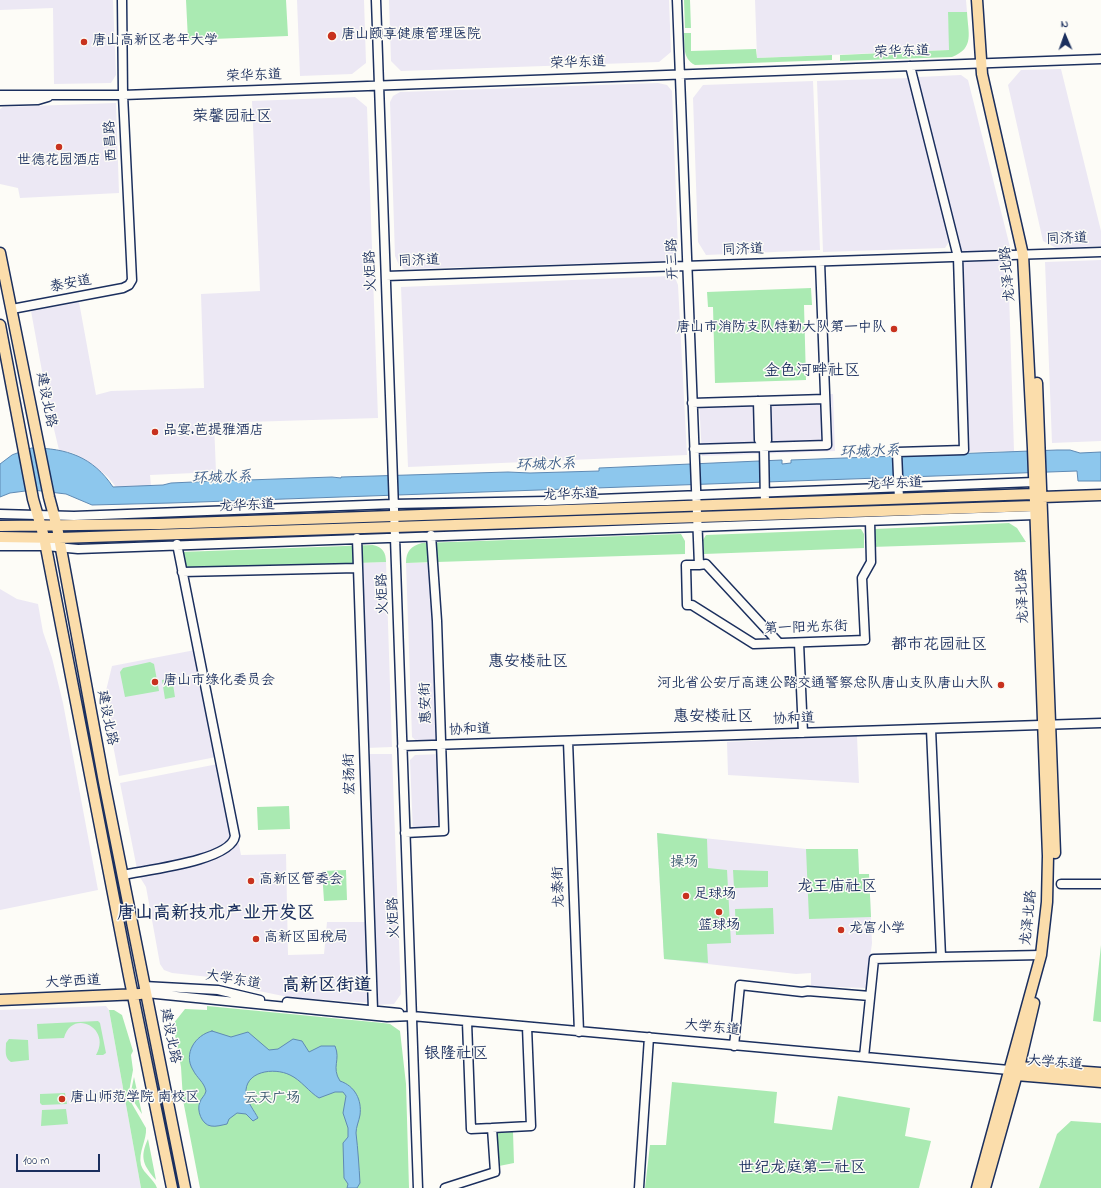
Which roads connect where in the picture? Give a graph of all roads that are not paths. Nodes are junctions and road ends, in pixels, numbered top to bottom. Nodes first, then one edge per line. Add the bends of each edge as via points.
1 (122, 0) edge
2 (376, 0) edge
3 (677, 0) edge
4 (977, 0) edge
5 (984, 0) edge
6 (1101, 59) edge
7 (983, 63) junction
8 (910, 66) junction
9 (680, 74) junction
10 (379, 85) junction
11 (56, 94) junction
12 (0, 95) edge
13 (123, 95) junction
14 (0, 101) edge
15 (1101, 252) edge
16 (0, 254) edge
17 (1027, 255) junction
18 (958, 257) junction
19 (820, 262) junction
20 (687, 266) junction
21 (386, 276) junction
22 (132, 280) joint
23 (12, 309) junction
24 (0, 325) edge
25 (825, 399) junction
26 (762, 401) junction
27 (692, 403) junction
28 (694, 449) junction
29 (764, 450) junction
30 (1036, 477) junction
31 (898, 484) junction
32 (765, 488) junction
33 (695, 490) junction
34 (1101, 495) edge
35 (899, 499) junction
36 (393, 500) junction
37 (1101, 502) edge
38 (765, 503) junction
39 (1038, 503) junction
40 (696, 506) junction
41 (0, 514) edge
42 (38, 515) junction
43 (54, 515) junction
44 (394, 516) junction
45 (697, 521) junction
46 (870, 521) junction
47 (41, 525) junction
48 (0, 526) edge
49 (57, 526) junction
50 (394, 532) junction
51 (431, 536) junction
52 (0, 537) edge
53 (357, 538) junction
54 (45, 542) junction
55 (60, 542) junction
56 (177, 544) junction
57 (0, 546) edge
58 (699, 565) junction
59 (357, 568) junction
60 (182, 572) junction
61 (779, 643) junction
62 (799, 643) junction
63 (1101, 723) edge
64 (1047, 725) junction
65 (931, 729) junction
66 (803, 733) junction
67 (568, 740) junction
68 (441, 745) junction
69 (402, 746) junction
70 (405, 833) junction
71 (123, 875) junction
72 (1061, 884) dead end
73 (1101, 884) edge
74 (1043, 956) junction
75 (941, 957) junction
76 (133, 990) junction
77 (145, 990) junction
78 (0, 993) edge
79 (870, 996) junction
80 (0, 1000) edge
81 (373, 1010) junction
82 (412, 1016) junction
83 (467, 1022) junction
84 (527, 1027) junction
85 (579, 1032) junction
86 (649, 1037) junction
87 (734, 1046) junction
88 (864, 1057) junction
89 (1015, 1070) junction
90 (1101, 1073) edge
91 (1101, 1082) edge
92 (492, 1128) junction
93 (172, 1188) edge
94 (186, 1188) edge
95 (418, 1188) edge
96 (445, 1188) edge
97 (639, 1188) edge
98 (977, 1188) edge
99 (985, 1188) edge

1 - 13 street, 西昌路
2 - 10 street, 火炬路
3 - 9 street, 开三路
4 - 7 main road, 龙泽北路
5 - 7 main road, 龙泽北路
6 - 7 street, 荣华东道
7 - 8 street, 荣华东道
7 - 17 main road, 龙泽北路
8 - 9 street, 荣华东道
8 - 18 street
9 - 10 street, 荣华东道
9 - 20 street, 开三路
10 - 13 street, 荣华东道
10 - 21 street, 火炬路
11 - 12 street, 荣华东道
11 - 13 street, 荣华东道
11 - 14 street, 荣华东道 via 38,100
13 - 22 street, 西昌路
15 - 17 street, 同济道
16 - 23 main road, 建设北路
17 - 18 street, 同济道
17 - 30 main road, 龙泽北路
18 - 19 street, 同济道
18 - 31 street via 964,450 897,452
19 - 20 street, 同济道
19 - 25 street
20 - 21 street, 同济道
20 - 27 street, 开三路
21 - 36 street, 火炬路
22 - 23 street, 泰安道 via 123,288
23 - 43 main road, 建设北路 via 48,497
24 - 42 main road, 建设北路
25 - 26 street
25 - 29 street via 827,445
26 - 27 street
26 - 29 street via 767,440
27 - 28 street, 开三路
28 - 29 street
28 - 33 street, 开三路
29 - 32 street
30 - 31 street
30 - 39 main road, 龙泽北路
31 - 32 street
31 - 35 street
32 - 33 street
32 - 38 street
33 - 36 street via 562,500
33 - 40 street, 开三路
34 - 39 main road, 龙华东道
35 - 38 main road, 龙华东道
35 - 39 main road, 龙华东道
36 - 43 street
36 - 44 street, 火炬路
37 - 39 main road, 龙华东道
38 - 40 main road, 龙华东道
39 - 45 main road, 龙华东道
39 - 46 street
39 - 64 main road, 龙泽北路
40 - 44 main road, 龙华东道
40 - 45 street, 开三路
41 - 42 street
42 - 43 street
42 - 47 main road, 建设北路
43 - 49 main road, 建设北路
44 - 49 main road, 龙华东道
44 - 50 street, 火炬路
45 - 46 street
45 - 50 main road, 龙华东道
45 - 51 street
45 - 58 street, 开三路
46 - 62 street, 第一阳光东街 via 871,562 862,578 865,640
47 - 48 main road, 龙华东道
47 - 49 main road, 龙华东道
47 - 54 main road, 建设北路
49 - 55 main road, 建设北路
50 - 51 street
50 - 53 street
50 - 55 main road, 龙华东道
50 - 69 street, 火炬路
51 - 68 street, 惠安街 via 432,565 435,568
52 - 54 main road, 龙华东道
53 - 56 street
53 - 59 street, 宏扬街
54 - 55 main road, 龙华东道
54 - 57 street
54 - 76 main road, 建设北路
55 - 56 street via 78,549
55 - 71 main road, 建设北路
56 - 60 street
58 - 61 street via 706,564
58 - 61 street, 第一阳光东街 via 686,565 687,605 692,605 754,644
59 - 60 street
59 - 81 street, 宏扬街
60 - 71 street via 235,836 234,842 211,856
61 - 62 street, 第一阳光东街
62 - 66 street
63 - 64 street, 协和道
64 - 65 street, 协和道
64 - 74 main road, 龙泽北路 via 1055,858 1050,925
65 - 66 street, 协和道
65 - 75 street
66 - 67 street, 协和道
67 - 68 street, 协和道
67 - 85 street, 龙泰街
68 - 69 street, 协和道
68 - 70 street, 惠安街 via 444,831
69 - 70 street, 火炬路
70 - 82 street, 火炬路
71 - 77 main road, 建设北路
72 - 73 street
74 - 75 street
74 - 89 main road, 龙泽北路
75 - 79 street via 874,959
76 - 77 main road, 大学西道
76 - 78 main road, 大学西道
76 - 80 main road, 大学西道
76 - 93 main road, 建设北路
77 - 81 street, 大学东道 via 218,990 255,1000
77 - 82 street, 大学东道 via 387,1017
77 - 94 main road, 建设北路
79 - 87 street via 740,985
79 - 88 street
81 - 82 street, 大学东道
82 - 83 street, 大学东道
82 - 95 street, 火炬路
83 - 84 street, 大学东道
83 - 92 street via 471,1129
84 - 85 street, 大学东道
84 - 92 street via 531,1126
85 - 86 street, 大学东道
86 - 87 street, 大学东道
86 - 97 street
87 - 88 street, 大学东道
88 - 89 street, 大学东道
89 - 90 main road, 大学东道
89 - 91 main road, 大学东道
89 - 98 main road, 龙泽北路
89 - 99 main road, 龙泽北路
92 - 96 street via 495,1172

